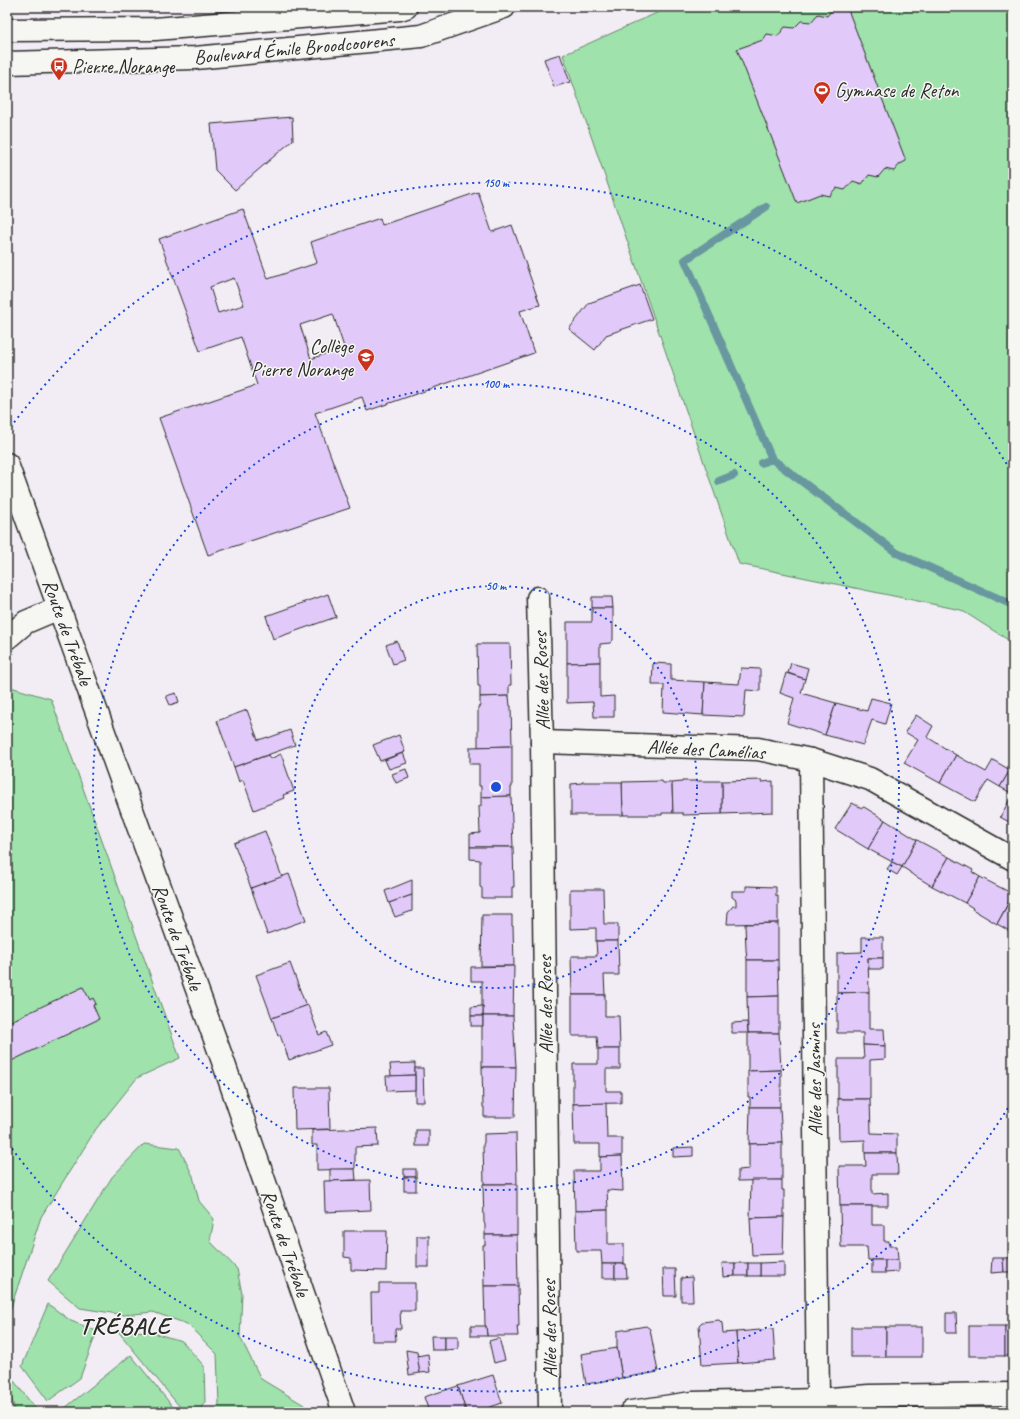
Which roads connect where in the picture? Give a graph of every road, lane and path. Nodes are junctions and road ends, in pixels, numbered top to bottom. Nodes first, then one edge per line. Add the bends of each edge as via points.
1 (406, 7) edge
2 (504, 7) edge
3 (7, 30) edge
4 (7, 63) edge
5 (7, 464) edge
6 (538, 598) dead end
7 (59, 608) junction
8 (7, 638) edge
9 (542, 742) junction
10 (811, 760) junction
11 (1013, 859) edge
12 (1013, 1394) edge
13 (818, 1400) junction
14 (344, 1412) edge
15 (550, 1412) edge
16 (631, 1412) edge

1 - 3 street, Boulevard Émile Broodcoorens via 155,29
2 - 4 street, Boulevard Émile Broodcoorens via 421,36 195,58
5 - 7 street, Route de Trébale
6 - 9 street, Allée des Roses
7 - 8 street via 26,622
7 - 14 street, Route de Trébale via 224,1064
9 - 10 street, Allée des Camélias via 758,748
9 - 15 street, Allée des Roses
10 - 11 street, Allée des Camélias via 870,779
10 - 13 street, Allée des Jasmins
12 - 13 street via 870,1396
13 - 16 street via 692,1403

